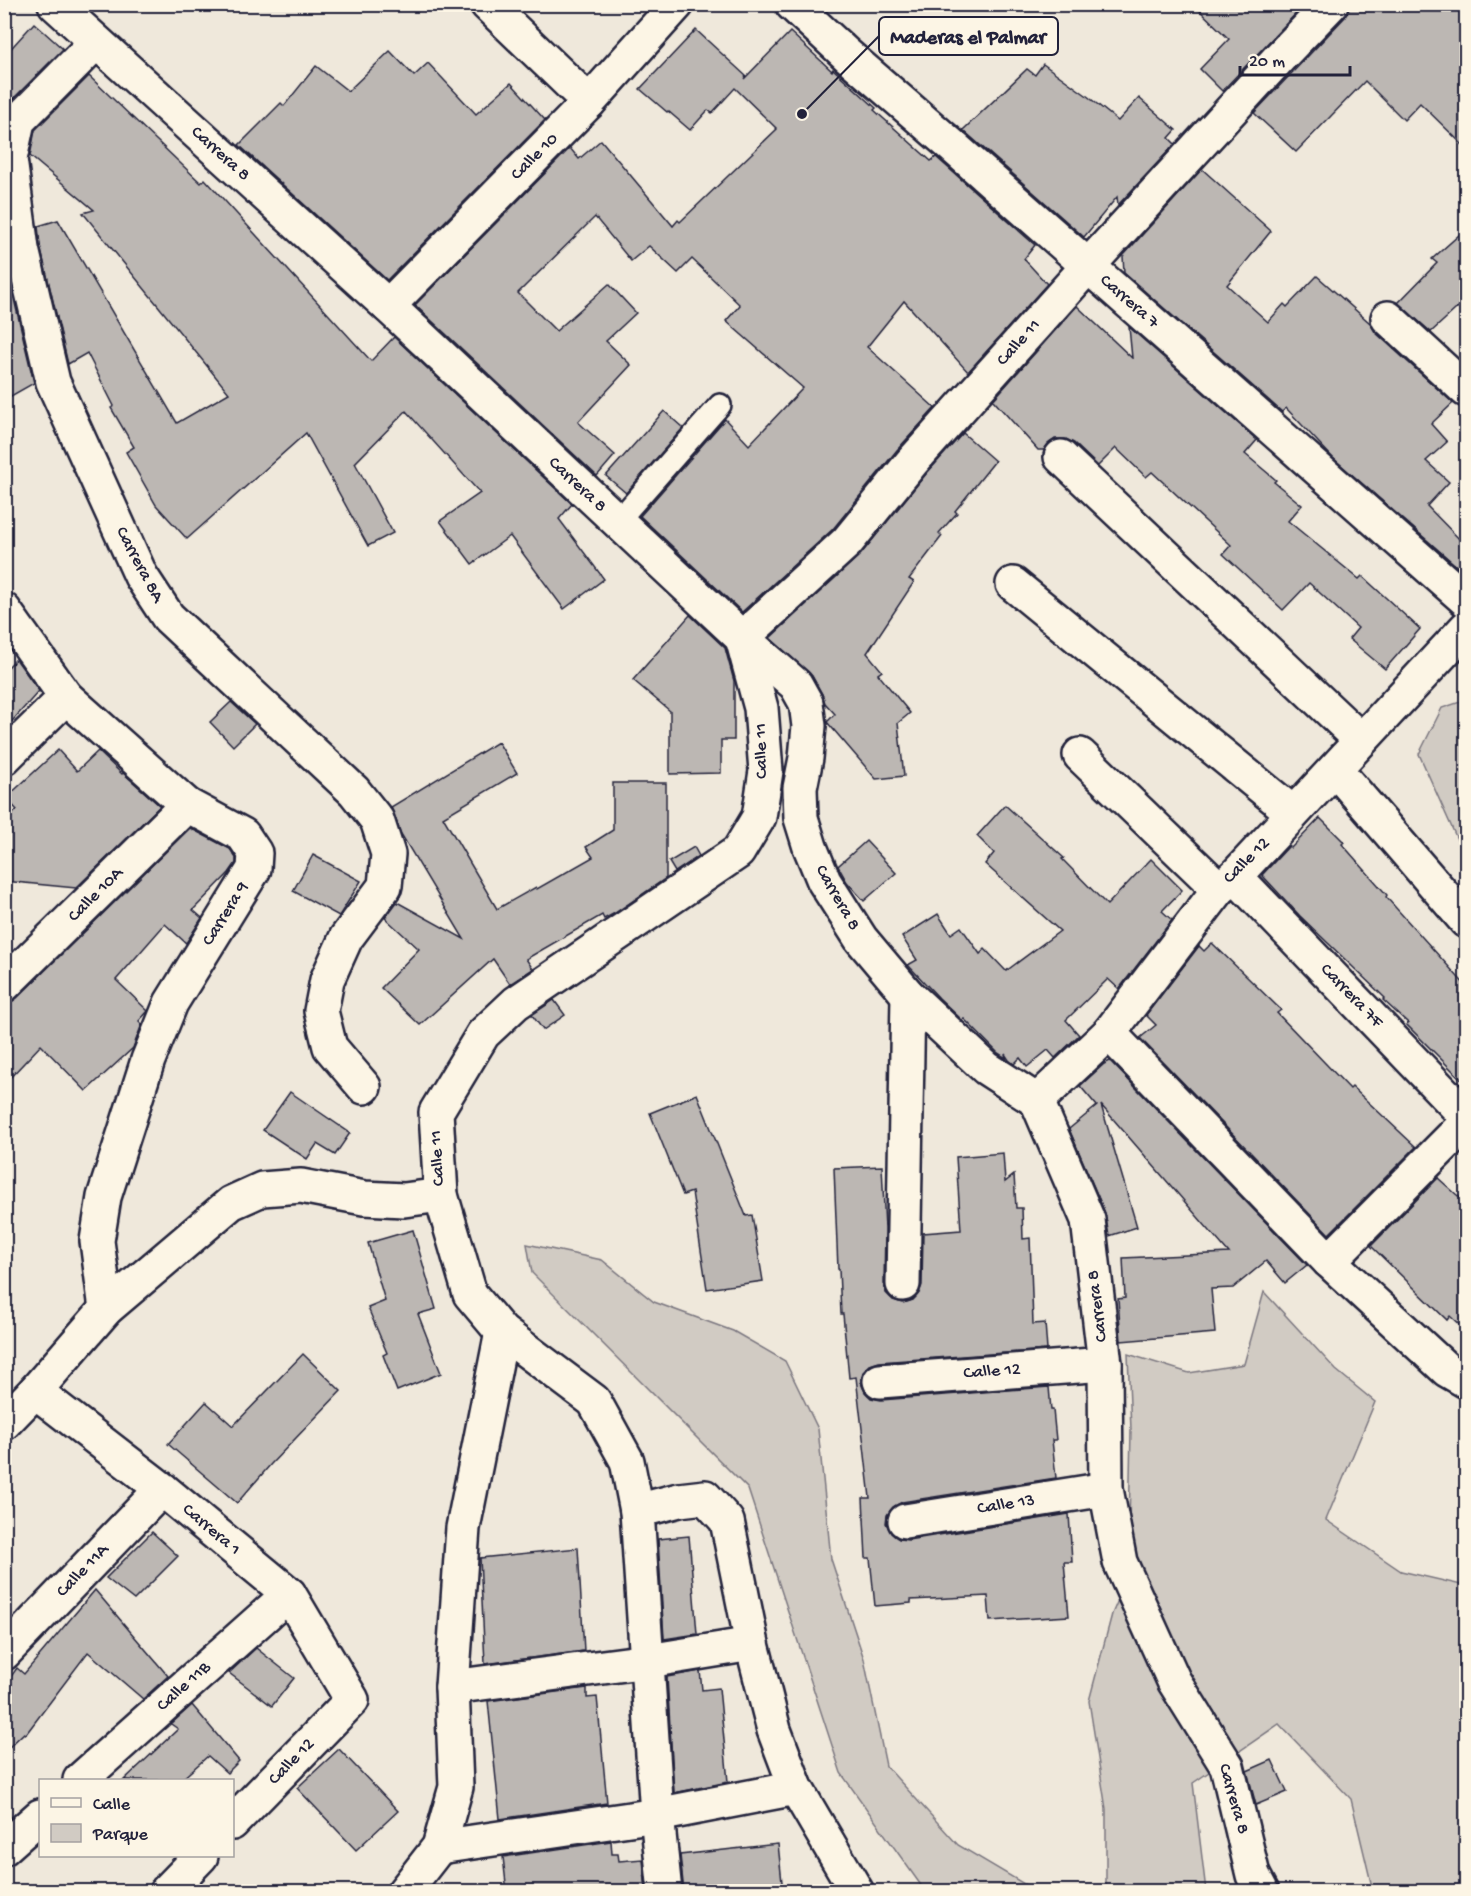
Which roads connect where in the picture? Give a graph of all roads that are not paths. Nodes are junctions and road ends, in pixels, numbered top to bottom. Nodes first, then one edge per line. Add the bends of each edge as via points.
1 (55, 4) edge
2 (487, 4) edge
3 (677, 4) edge
4 (792, 4) edge
5 (1331, 4) edge
6 (96, 42) junction
7 (589, 102) junction
8 (1088, 266) junction
9 (388, 306) junction
10 (1388, 318) dead end
11 (1467, 390) edge
12 (720, 405) dead end
13 (1061, 457) dead end
14 (617, 522) junction
15 (1013, 584) dead end
16 (1467, 600) edge
17 (4, 610) edge
18 (1467, 628) edge
19 (741, 638) junction
20 (66, 697) junction
21 (1361, 740) junction
22 (1080, 755) dead end
23 (4, 759) edge
24 (1335, 769) junction
25 (187, 805) junction
26 (1293, 813) junction
27 (1227, 882) junction
28 (1467, 921) edge
29 (4, 985) edge
30 (908, 995) junction
31 (1109, 1033) junction
32 (364, 1087) dead end
33 (1037, 1101) junction
34 (1467, 1116) edge
35 (1467, 1123) edge
36 (441, 1195) junction
37 (1329, 1261) junction
38 (903, 1284) dead end
39 (106, 1309) junction
40 (502, 1332) junction
41 (1105, 1364) junction
42 (880, 1381) dead end
43 (1467, 1381) edge
44 (35, 1391) junction
45 (4, 1423) edge
46 (162, 1489) junction
47 (1106, 1489) junction
48 (637, 1510) junction
49 (905, 1521) dead end
50 (289, 1594) junction
51 (752, 1644) junction
52 (4, 1653) edge
53 (648, 1661) junction
54 (452, 1687) junction
55 (352, 1700) joint
56 (81, 1779) edge
57 (796, 1788) junction
58 (657, 1815) junction
59 (39, 1817) edge
60 (234, 1821) edge
61 (439, 1847) junction
62 (4, 1848) edge
63 (200, 1857) edge
64 (166, 1892) edge
65 (404, 1892) edge
66 (665, 1892) edge
67 (857, 1892) edge
68 (1262, 1892) edge

1 - 6 street, Carrera 8
2 - 7 street
3 - 7 street, Calle 10
4 - 8 street, Carrera 7
5 - 8 street, Calle 11
6 - 9 street, Carrera 8
6 - 32 street, Carrera 8A via 18,122 10,159 22,249 53,382 141,576 168,617 354,791 377,820 388,854 385,886 346,938 327,980 321,1011 330,1047
7 - 9 street, Calle 10
8 - 16 street, Carrera 7
8 - 19 street, Calle 11 via 912,462 847,542
9 - 14 street, Carrera 8
10 - 11 street
12 - 14 lane
13 - 21 street
14 - 19 street, Carrera 8
15 - 26 street
17 - 20 street, Carrera 9
18 - 21 street, Calle 12
19 - 30 street, Carrera 8 via 796,684 806,703 809,726 800,788 801,818 810,847 824,881 861,939
19 - 36 street, Calle 11 via 761,708 766,771 759,817 738,852 516,1003 483,1034 436,1112
20 - 23 street
20 - 25 street, Carrera 9
21 - 24 street, Calle 12
22 - 27 street, Carrera 7F
24 - 26 street, Calle 12
24 - 28 street
25 - 29 street, Calle 10A
25 - 39 street, Carrera 9 via 243,835 255,853 254,869 171,1003 148,1060 104,1197 97,1241
26 - 27 street, Calle 12
27 - 31 street, Calle 12
27 - 34 street, Carrera 7F
30 - 33 street, Carrera 8 via 986,1068
30 - 38 street
31 - 33 street, Calle 12
31 - 37 street
33 - 41 street, Carrera 8 via 1088,1220
35 - 37 street
36 - 39 street, Calle 11 via 404,1200 364,1198 301,1186 262,1189 231,1203
36 - 40 street via 470,1294
37 - 43 street via 1447,1370
39 - 44 street, Calle 11
40 - 48 street via 594,1401 627,1461
40 - 54 street via 463,1528
41 - 42 street, Calle 12
41 - 47 street, Carrera 8
44 - 45 street, Calle 11
44 - 46 street, Carrera 1
46 - 50 street, Carrera 1
46 - 52 street, Calle 11A
47 - 49 street, Calle 13
47 - 68 street, Carrera 8 via 1120,1562 1174,1681 1227,1766 1253,1875
48 - 51 street via 705,1497 727,1521
48 - 53 street
50 - 55 street, Carrera 1
50 - 56 street, Calle 11B
51 - 53 street
51 - 57 street via 774,1730
53 - 54 street
53 - 58 street
54 - 61 street via 456,1788
55 - 60 street, Calle 12
57 - 58 street
57 - 67 street
58 - 61 street
58 - 66 street
59 - 62 street
61 - 65 street
63 - 64 street

